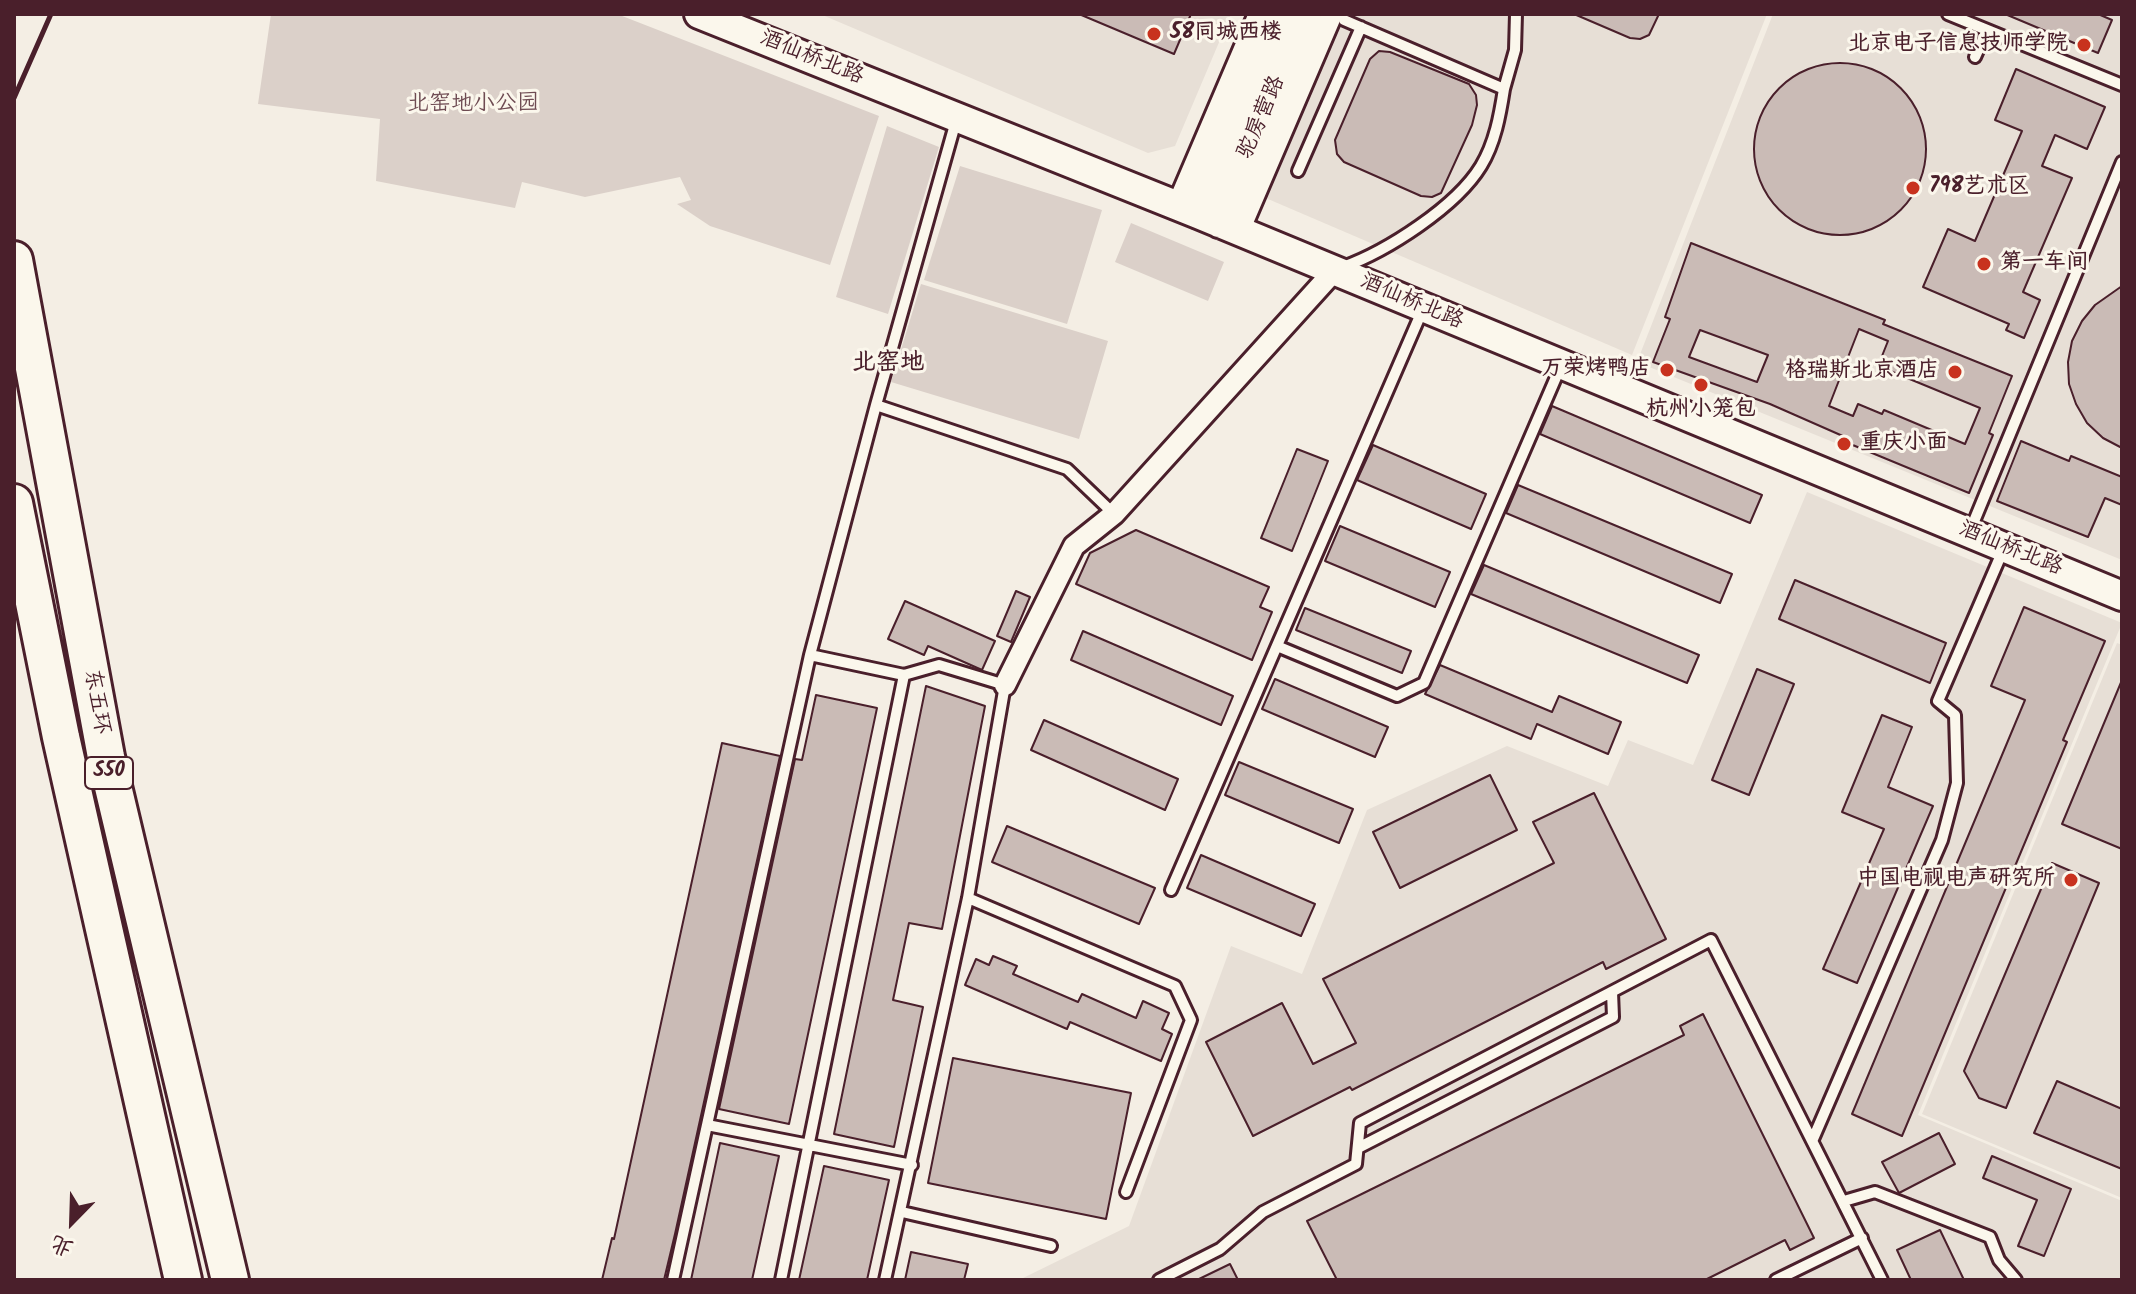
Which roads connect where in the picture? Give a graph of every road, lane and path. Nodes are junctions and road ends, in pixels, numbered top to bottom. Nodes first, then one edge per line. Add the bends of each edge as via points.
1 (699, 14) edge
2 (1259, 14) edge
3 (1282, 14) edge
4 (1307, 14) edge
5 (1516, 14) edge
6 (1948, 14) edge
7 (1338, 17) edge
8 (1361, 27) junction
9 (1987, 30) junction
10 (1975, 57) dead end
11 (2122, 85) edge
12 (1504, 89) junction
13 (957, 117) junction
14 (2122, 162) edge
15 (1298, 171) dead end
16 (1208, 219) junction
17 (14, 260) edge
18 (1334, 271) junction
19 (1424, 308) junction
20 (1561, 366) junction
21 (876, 405) junction
22 (14, 503) edge
23 (1114, 514) junction
24 (1969, 533) junction
25 (2004, 547) junction
26 (2122, 596) edge
27 (1277, 646) junction
28 (810, 655) junction
29 (904, 675) junction
30 (1005, 685) junction
31 (1171, 890) dead end
32 (968, 898) junction
33 (1612, 992) junction
34 (707, 1125) junction
35 (1813, 1139) junction
36 (809, 1144) junction
37 (1358, 1148) junction
38 (912, 1165) junction
39 (1126, 1192) dead end
40 (163, 1193) junction
41 (1844, 1201) junction
42 (902, 1212) junction
43 (1862, 1238) junction
44 (1051, 1246) dead end
45 (170, 1280) edge
46 (183, 1280) edge
47 (230, 1280) edge
48 (673, 1280) edge
49 (781, 1280) edge
50 (885, 1280) edge
51 (1159, 1280) edge
52 (1776, 1280) edge
53 (1882, 1280) edge
54 (2016, 1280) edge

1 - 13 street, 酒仙桥北路
2 - 16 street
3 - 16 street, 驼房营路
4 - 16 street, 驼房营路
5 - 12 lane via 1515,50
6 - 9 lane
7 - 8 lane
7 - 16 street
8 - 12 lane
8 - 15 lane
9 - 10 lane
9 - 11 lane
12 - 18 lane via 1483,164 1464,189 1371,257
13 - 16 street, 酒仙桥北路
13 - 21 lane
14 - 24 lane
16 - 18 street, 酒仙桥北路
17 - 47 highway, 东五环 / S50 via 106,757
18 - 19 street, 酒仙桥北路
18 - 23 street
19 - 20 street, 酒仙桥北路
19 - 27 lane
20 - 24 street, 酒仙桥北路
20 - 27 lane via 1424,683 1397,696
21 - 23 lane via 1067,469
21 - 28 lane
22 - 40 highway, 东五环 / S50
23 - 30 street via 1074,546
24 - 25 street, 酒仙桥北路
25 - 26 street, 酒仙桥北路
25 - 35 lane via 1938,701 1955,715 1957,783 1942,840
27 - 31 lane
28 - 29 lane
28 - 34 lane
29 - 30 lane via 939,665
29 - 36 lane
30 - 32 lane
32 - 38 lane
32 - 39 lane via 1175,986 1191,1020
33 - 35 lane via 1711,940
33 - 37 lane via 1360,1123
33 - 37 lane via 1613,1017
34 - 36 lane
34 - 48 lane
35 - 41 lane
36 - 38 lane
36 - 49 lane
37 - 51 lane via 1356,1164 1263,1212 1220,1249
38 - 42 lane
40 - 45 highway via 162,1239
40 - 46 highway, 东五环 / S50
41 - 43 lane
41 - 54 lane via 1875,1192 1990,1237 1999,1260
42 - 44 lane
42 - 50 lane
43 - 52 lane
43 - 53 lane

